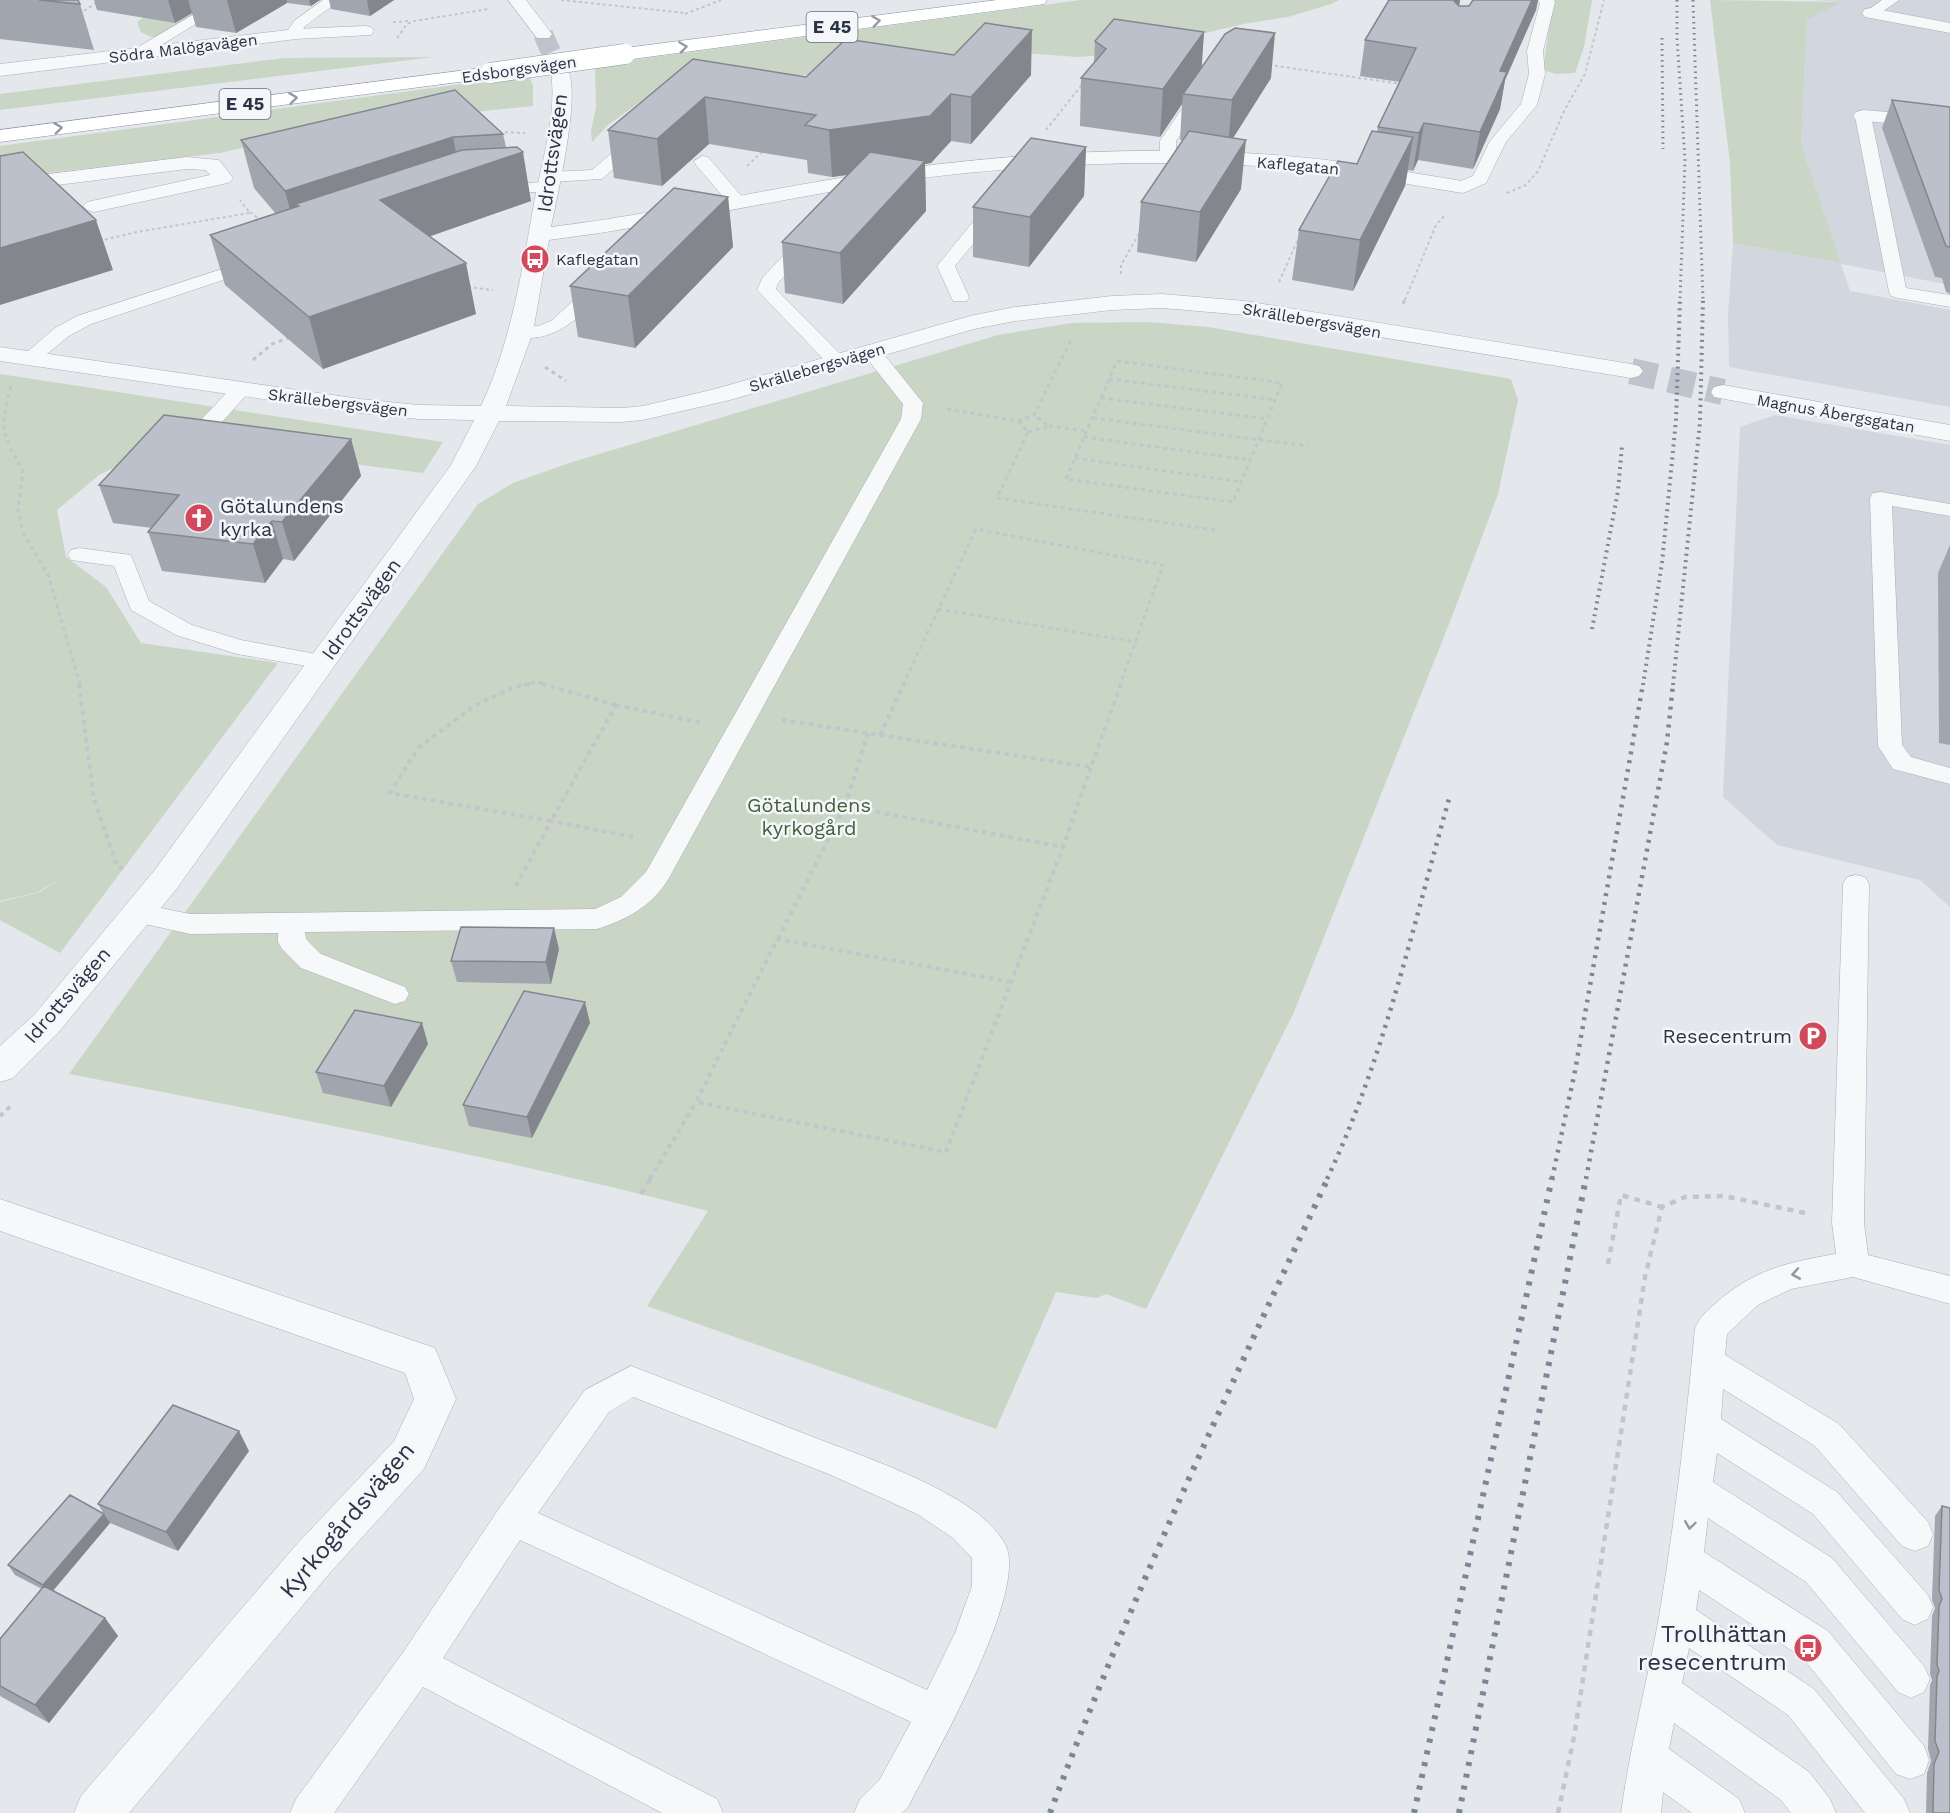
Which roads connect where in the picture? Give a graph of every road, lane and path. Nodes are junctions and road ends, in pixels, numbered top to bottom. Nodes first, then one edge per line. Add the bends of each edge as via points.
1 (228, 0) edge
2 (333, 0) edge
3 (517, 0) edge
4 (561, 0) edge
5 (932, 0) edge
6 (1038, 0) edge
7 (1545, 0) edge
8 (1892, 0) edge
9 (494, 8) dead end
10 (686, 13) dead end
11 (1871, 13) joint
12 (1950, 28) edge
13 (366, 31) dead end
14 (296, 34) junction
15 (543, 34) tunnel mouth
16 (394, 47) dead end
17 (621, 48) junction
18 (147, 53) junction
19 (1233, 60) joint
20 (486, 66) junction
21 (0, 70) edge
22 (560, 72) tunnel mouth
23 (1088, 77) edge
24 (1403, 84) edge
25 (1863, 116) joint
26 (0, 118) edge
27 (1950, 123) edge
28 (648, 130) edge
29 (498, 132) edge
30 (558, 133) junction
31 (0, 136) edge
32 (770, 145) edge
33 (1168, 157) junction
34 (702, 161) dead end
35 (1023, 170) junction
36 (223, 178) junction
37 (718, 181) junction
38 (550, 182) junction
39 (0, 186) edge
40 (1462, 187) joint
41 (480, 190) edge
42 (1004, 196) edge
43 (738, 203) junction
44 (94, 206) dead end
45 (249, 211) junction
46 (656, 218) junction
47 (266, 224) edge
48 (821, 225) edge
49 (1141, 232) edge
50 (540, 235) junction
51 (1300, 236) dead end
52 (650, 240) edge
53 (92, 243) edge
54 (269, 260) edge
55 (617, 271) edge
56 (1120, 281) dead end
57 (468, 287) dead end
58 (1276, 289) dead end
59 (530, 291) junction
60 (960, 297) dead end
61 (1950, 301) edge
62 (521, 332) junction
63 (293, 336) edge
64 (1071, 340) dead end
65 (871, 351) junction
66 (0, 354) edge
67 (837, 362) junction
68 (23, 367) junction
69 (1631, 371) tunnel mouth
70 (1109, 379) junction
71 (241, 389) junction
72 (1723, 392) tunnel mouth
73 (1101, 398) junction
74 (1276, 400) junction
75 (913, 403) junction
76 (492, 413) junction
77 (1035, 416) junction
78 (1093, 418) junction
79 (1267, 419) junction
80 (1018, 422) junction
81 (1049, 426) junction
82 (1085, 431) junction
83 (1028, 432) junction
84 (1950, 433) edge
85 (1084, 437) junction
86 (1260, 439) junction
87 (190, 446) edge
88 (1308, 446) dead end
89 (1075, 458) junction
90 (1251, 460) junction
91 (1242, 482) junction
92 (1950, 510) edge
93 (1215, 530) dead end
94 (79, 555) dead end
95 (938, 609) junction
96 (1136, 642) junction
97 (324, 662) junction
98 (616, 705) junction
99 (741, 722) junction
100 (868, 733) junction
101 (880, 735) junction
102 (1091, 766) junction
103 (1950, 776) edge
104 (845, 806) junction
105 (551, 820) junction
106 (674, 845) junction
107 (1063, 847) junction
108 (166, 879) junction
109 (1856, 884) dead end
110 (137, 913) junction
111 (497, 920) junction
112 (291, 923) junction
113 (777, 939) junction
114 (1011, 982) junction
115 (395, 994) dead end
116 (0, 1068) edge
117 (696, 1102) junction
118 (641, 1194) dead end
119 (1662, 1207) junction
120 (0, 1215) edge
121 (1848, 1223) junction
122 (1608, 1264) dead end
123 (1853, 1264) junction
124 (1950, 1290) edge
125 (1710, 1363) junction
126 (1703, 1426) junction
127 (1695, 1490) junction
128 (513, 1519) junction
129 (1915, 1534) dead end
130 (1685, 1560) junction
131 (1915, 1607) dead end
132 (1677, 1618) junction
133 (417, 1664) junction
134 (1911, 1679) dead end
135 (1661, 1691) junction
136 (936, 1714) junction
137 (1648, 1757) junction
138 (1910, 1760) dead end
139 (98, 1813) edge
140 (310, 1813) edge
141 (703, 1813) edge
142 (874, 1813) edge
143 (1558, 1813) edge
144 (1641, 1813) edge
145 (1725, 1813) edge
146 (1816, 1813) edge
147 (1890, 1813) edge

1 - 18 lane via 145,49
2 - 14 lane via 298,24
3 - 15 street
4 - 10 path
5 - 17 highway, Edsborgsvägen / E 45
17 -> 6 highway, Edsborgsvägen / E 45
7 - 40 lane via 1548,2 1535,51 1537,74 1529,105 1498,141 1480,179
8 - 11 lane
9 - 16 path via 414,21 396,38
11 - 12 street
13 - 14 street, Södra Malögavägen
14 - 18 street, Södra Malögavägen
17 - 20 highway, Edsborgsvägen / E 45, bridge
18 - 21 street, Södra Malögavägen
19 - 24 path
19 - 33 lane via 1213,74 1174,132 1168,141
20 - 26 highway, Edsborgsvägen / E 45
31 -> 20 highway, Edsborgsvägen / E 45
22 - 30 street, Idrottsvägen via 563,91
23 - 35 path via 1038,141
25 - 27 street
25 - 61 lane via 1898,292
28 - 38 lane via 596,175
29 - 30 path
30 - 38 street, Idrottsvägen
32 - 37 path via 738,175
33 - 35 street, Kaflegatan
33 - 40 street, Kaflegatan via 1302,164
34 - 37 lane
35 - 43 street, Kaflegatan via 912,173 838,194
36 - 39 street via 212,164 187,163
36 - 44 street
36 - 45 path
37 - 43 lane
38 - 41 lane
38 - 50 street, Idrottsvägen
42 - 60 lane via 946,266
43 - 46 street, Kaflegatan
45 - 47 path
45 - 53 path via 220,220 159,226
46 - 50 street, Kaflegatan
46 - 52 lane via 659,232
48 - 67 lane via 769,281 766,290
49 - 56 path via 1121,265
50 - 59 street, Idrottsvägen
51 - 58 path
54 - 68 lane via 84,320 62,332
55 - 62 lane via 558,325 541,332
57 - 59 path
59 - 62 street, Idrottsvägen
62 - 76 street, Idrottsvägen
63 - 71 path via 255,356
64 - 77 path
65 - 67 street, Skrällebergsvägen
65 - 69 street, Skrällebergsvägen via 1014,314 1162,301 1245,308
65 - 75 lane
66 - 68 street, Skrällebergsvägen
67 - 76 street, Skrällebergsvägen via 721,395 643,412
68 - 71 street, Skrällebergsvägen
68 - 108 path via 0,406 1,437 23,470 18,510 24,532 49,577 78,674 94,799 117,866 139,877
70 - 73 path
70 - 74 path
70 - 74 path via 1117,361 1282,383
71 - 76 street, Skrällebergsvägen via 419,412
71 - 87 lane
72 - 84 street, Magnus Åbergsgatan
73 - 78 path
73 - 79 path
74 - 79 path
75 - 80 path
75 - 99 lane via 911,419
76 - 97 street, Idrottsvägen via 463,466
77 - 80 path
77 - 81 path
78 - 82 path
78 - 86 path
79 - 86 path
80 - 83 path
81 - 82 path
81 - 83 path
82 - 85 path
83 - 93 path via 997,498
85 - 89 path
85 - 90 path
86 - 88 path
86 - 90 path
89 - 91 path
89 - 91 path via 1066,479 1233,502
90 - 91 path
92 - 103 lane via 1881,498 1890,746 1902,763
94 - 97 lane via 123,560 139,605 184,630 237,646
95 - 96 path
95 - 96 path via 976,529 1163,565
95 - 101 path
96 - 102 path
97 - 108 street, Idrottsvägen
98 - 99 path
98 - 105 path
98 - 105 path via 537,682 514,687 474,706 418,748 390,793
99 - 100 path
99 - 106 lane
100 - 101 path
100 - 104 path
101 - 102 path
102 - 107 path
104 - 107 path
104 - 113 path
105 - 106 path
105 - 111 path
106 - 111 lane via 656,878 622,911 597,919
107 - 114 path
108 - 110 street, Idrottsvägen
109 - 121 lane
110 - 112 lane via 190,924
110 - 116 street, Idrottsvägen via 46,1024
111 - 112 lane
112 - 115 lane via 292,942 311,961
113 - 114 path
113 - 117 path
114 - 117 path via 946,1152
117 - 118 path
119 - 121 path via 1685,1197 1724,1196
119 - 122 path via 1621,1195
119 - 143 path via 1645,1276 1574,1737
120 - 139 street, Kyrkogårdsvägen via 421,1361 435,1399 409,1455 313,1559
121 - 123 lane
123 - 124 lane
123 -> 125 lane via 1786,1276 1747,1295 1711,1328
125 - 126 lane
125 - 129 lane via 1827,1435
126 - 127 lane
126 - 131 lane via 1825,1503
127 -> 130 lane
127 - 134 lane via 1820,1570
128 - 133 lane
128 - 136 lane
128 - 136 lane via 597,1401 631,1381 843,1464 929,1503 966,1526 990,1552 990,1586 971,1640
130 - 132 lane
130 - 138 lane via 1815,1644
132 - 135 lane
132 - 147 lane via 1802,1702
133 - 140 lane
133 - 141 lane
135 - 137 lane
135 - 146 lane via 1795,1786
136 - 142 lane via 894,1793
137 - 144 lane
137 - 145 lane

